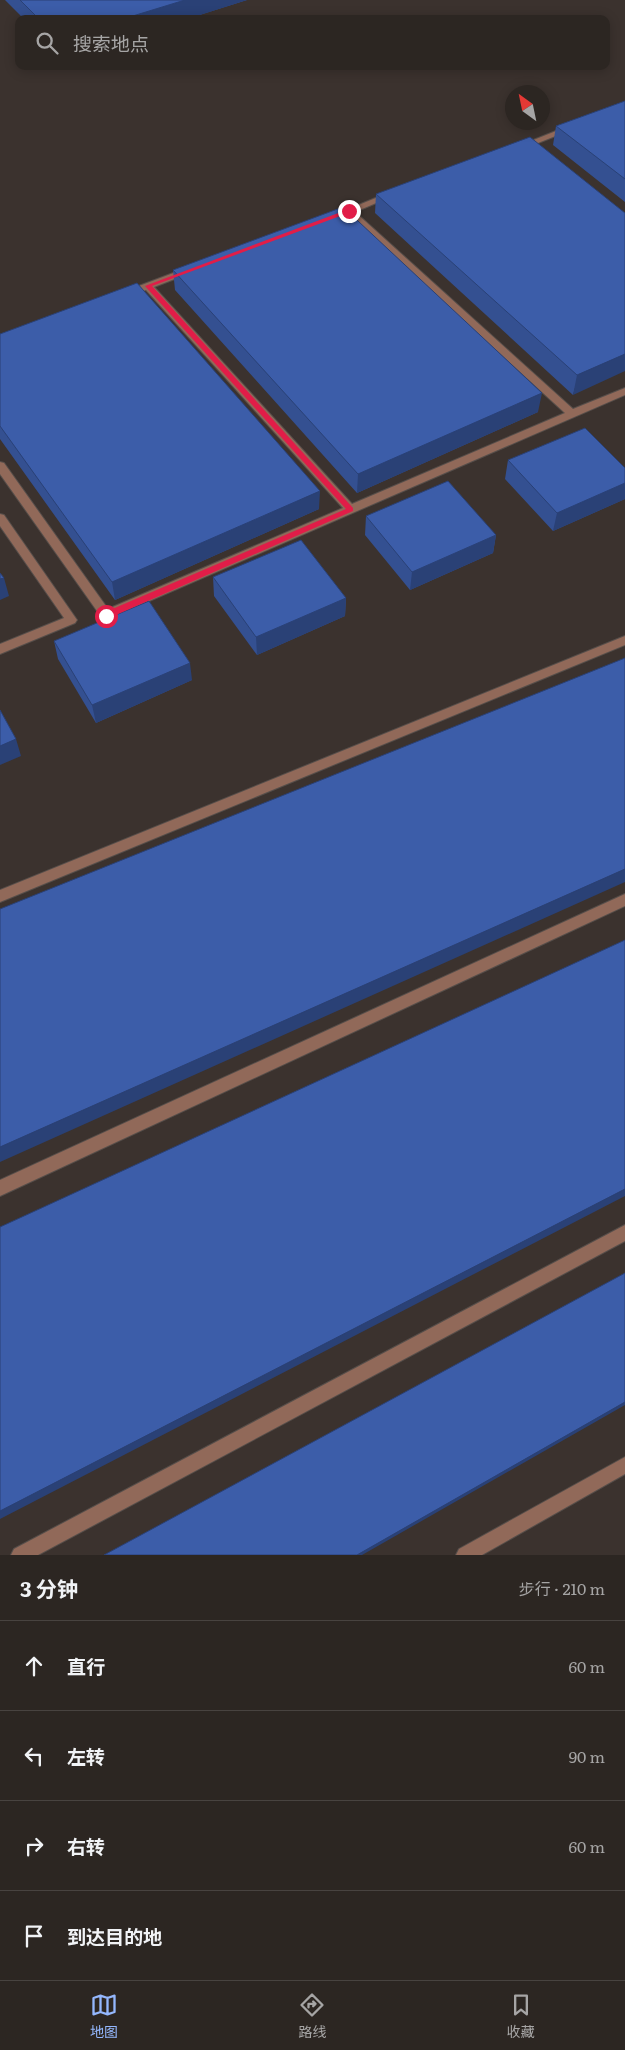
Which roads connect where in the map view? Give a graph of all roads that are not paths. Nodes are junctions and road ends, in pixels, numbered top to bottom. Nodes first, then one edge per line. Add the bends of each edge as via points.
1 (582, 124) edge
2 (513, 150) edge
3 (404, 191) edge
4 (349, 211) junction
5 (322, 221) edge
6 (194, 269) edge
7 (148, 286) junction
8 (120, 296) edge
9 (625, 391) edge
10 (571, 413) junction
11 (0, 466) edge
12 (350, 509) junction
13 (0, 518) edge
14 (625, 640) edge
15 (0, 649) edge
16 (0, 896) edge
17 (625, 900) edge
18 (0, 1188) edge
19 (625, 1233) edge
20 (625, 1465) edge
21 (20, 1555) edge
22 (465, 1555) edge

1 - 2 lane via 534,146
3 - 4 lane
4 - 5 lane
4 - 10 lane
6 - 7 lane
7 - 8 lane
7 - 12 lane
9 - 10 lane
10 - 12 lane
11 - 12 lane via 106,616
13 - 15 lane via 71,620
14 - 16 lane
17 - 18 lane
19 - 21 lane
20 - 22 lane

